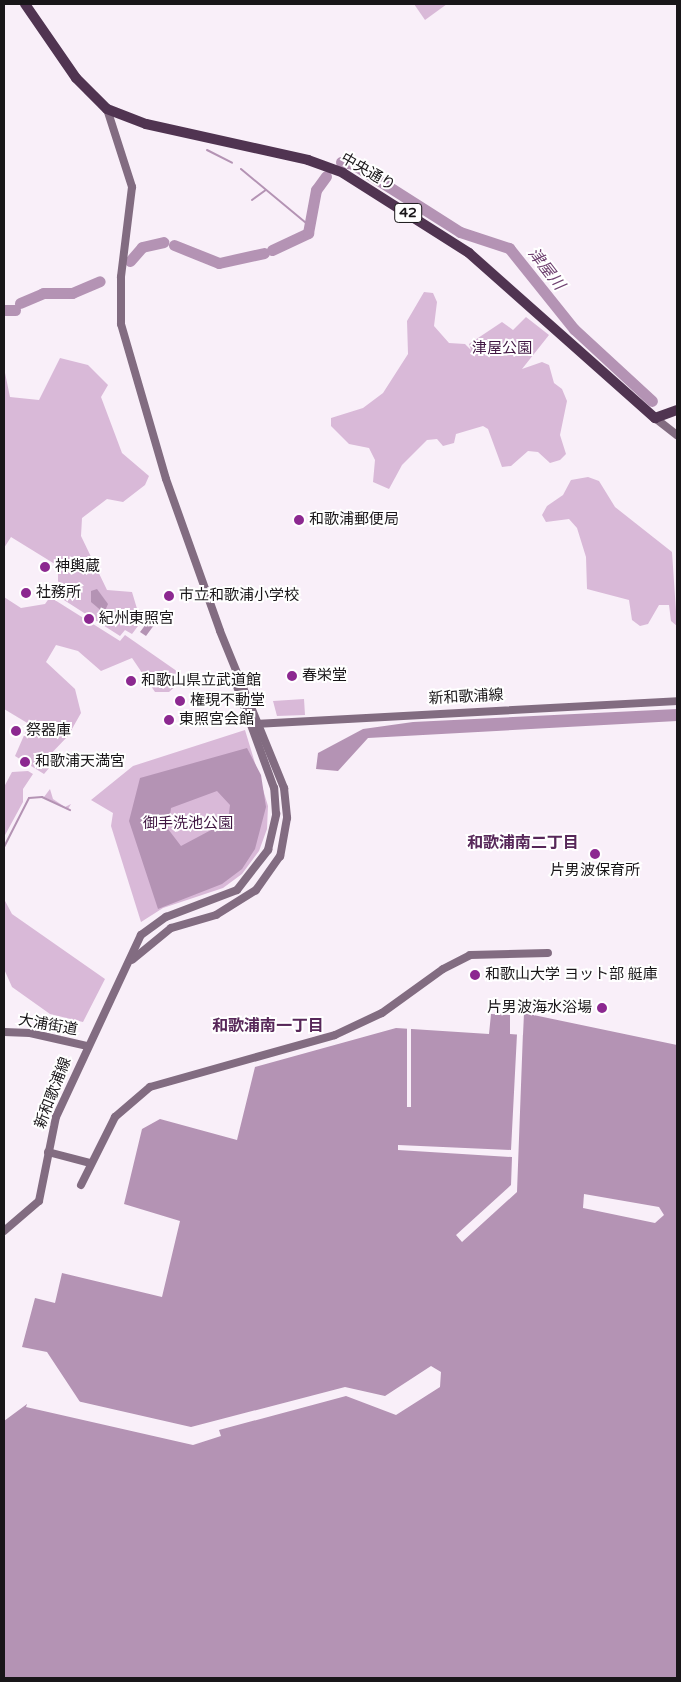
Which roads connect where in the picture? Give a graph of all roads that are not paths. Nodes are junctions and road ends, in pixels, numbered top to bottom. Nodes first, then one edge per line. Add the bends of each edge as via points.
1 (25, 4) edge
2 (107, 109) junction
3 (677, 410) edge
4 (655, 418) junction
5 (677, 435) edge
6 (677, 702) edge
7 (254, 724) junction
8 (548, 953) dead end
9 (132, 960) junction
10 (4, 1032) edge
11 (87, 1046) junction
12 (48, 1152) junction
13 (90, 1163) junction
14 (81, 1185) dead end
15 (4, 1231) edge

1 - 2 highway, 中央通り / 42 via 76,78
2 - 4 highway, 中央通り / 42 via 208,140 320,163 359,182 468,253
2 - 7 main road via 132,187 121,277 121,324 166,480
3 - 4 highway
4 - 5 main road
6 - 7 main road, 新和歌浦線
7 - 9 main road, 新和歌浦線 via 274,788 274,832 262,861 237,890 152,925 134,945
7 - 9 main road, 新和歌浦線 via 286,800 286,832 274,866 245,899 216,915 171,928
8 - 13 main road via 470,955 443,968 382,1013 344,1031 150,1087 115,1117
9 - 11 main road, 新和歌浦線
10 - 11 main road, 大浦街道 via 30,1033
11 - 12 main road, 新和歌浦線 via 56,1117
12 - 13 main road
12 - 15 main road, 新和歌浦線 via 39,1201
13 - 14 main road

